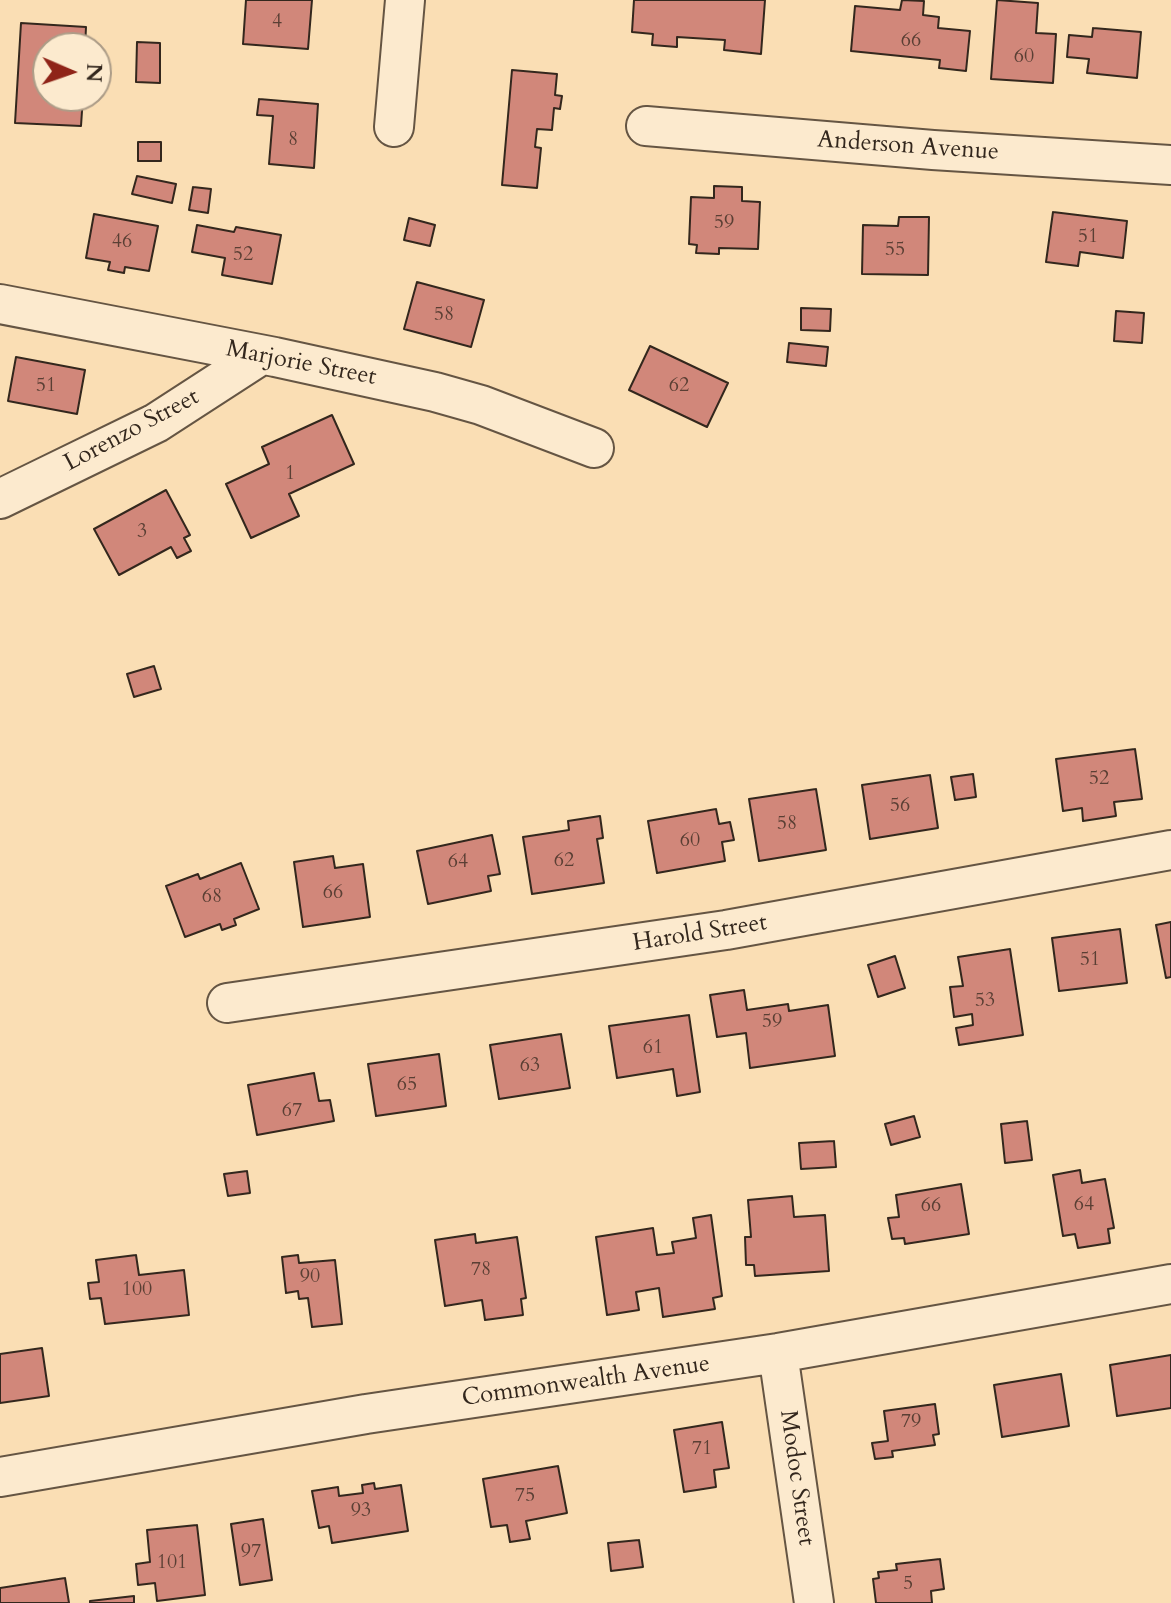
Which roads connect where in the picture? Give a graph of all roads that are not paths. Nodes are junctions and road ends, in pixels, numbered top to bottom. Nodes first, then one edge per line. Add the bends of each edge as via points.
1 (405, 0) edge
2 (646, 126) dead end
3 (394, 127) dead end
4 (1171, 165) edge
5 (0, 304) edge
6 (261, 355) junction
7 (594, 448) dead end
8 (0, 499) edge
9 (1171, 850) edge
10 (227, 1003) dead end
11 (1171, 1284) edge
12 (778, 1353) junction
13 (0, 1477) edge
14 (814, 1603) edge

1 - 3 street
2 - 4 street, Anderson Avenue
5 - 6 street, Marjorie Street
6 - 7 street, Marjorie Street via 435,392
6 - 8 street, Lorenzo Street via 156,423
9 - 10 street, Harold Street via 726,930
11 - 12 street, Commonwealth Avenue
12 - 13 street, Commonwealth Avenue via 366,1414
12 - 14 street, Modoc Street

